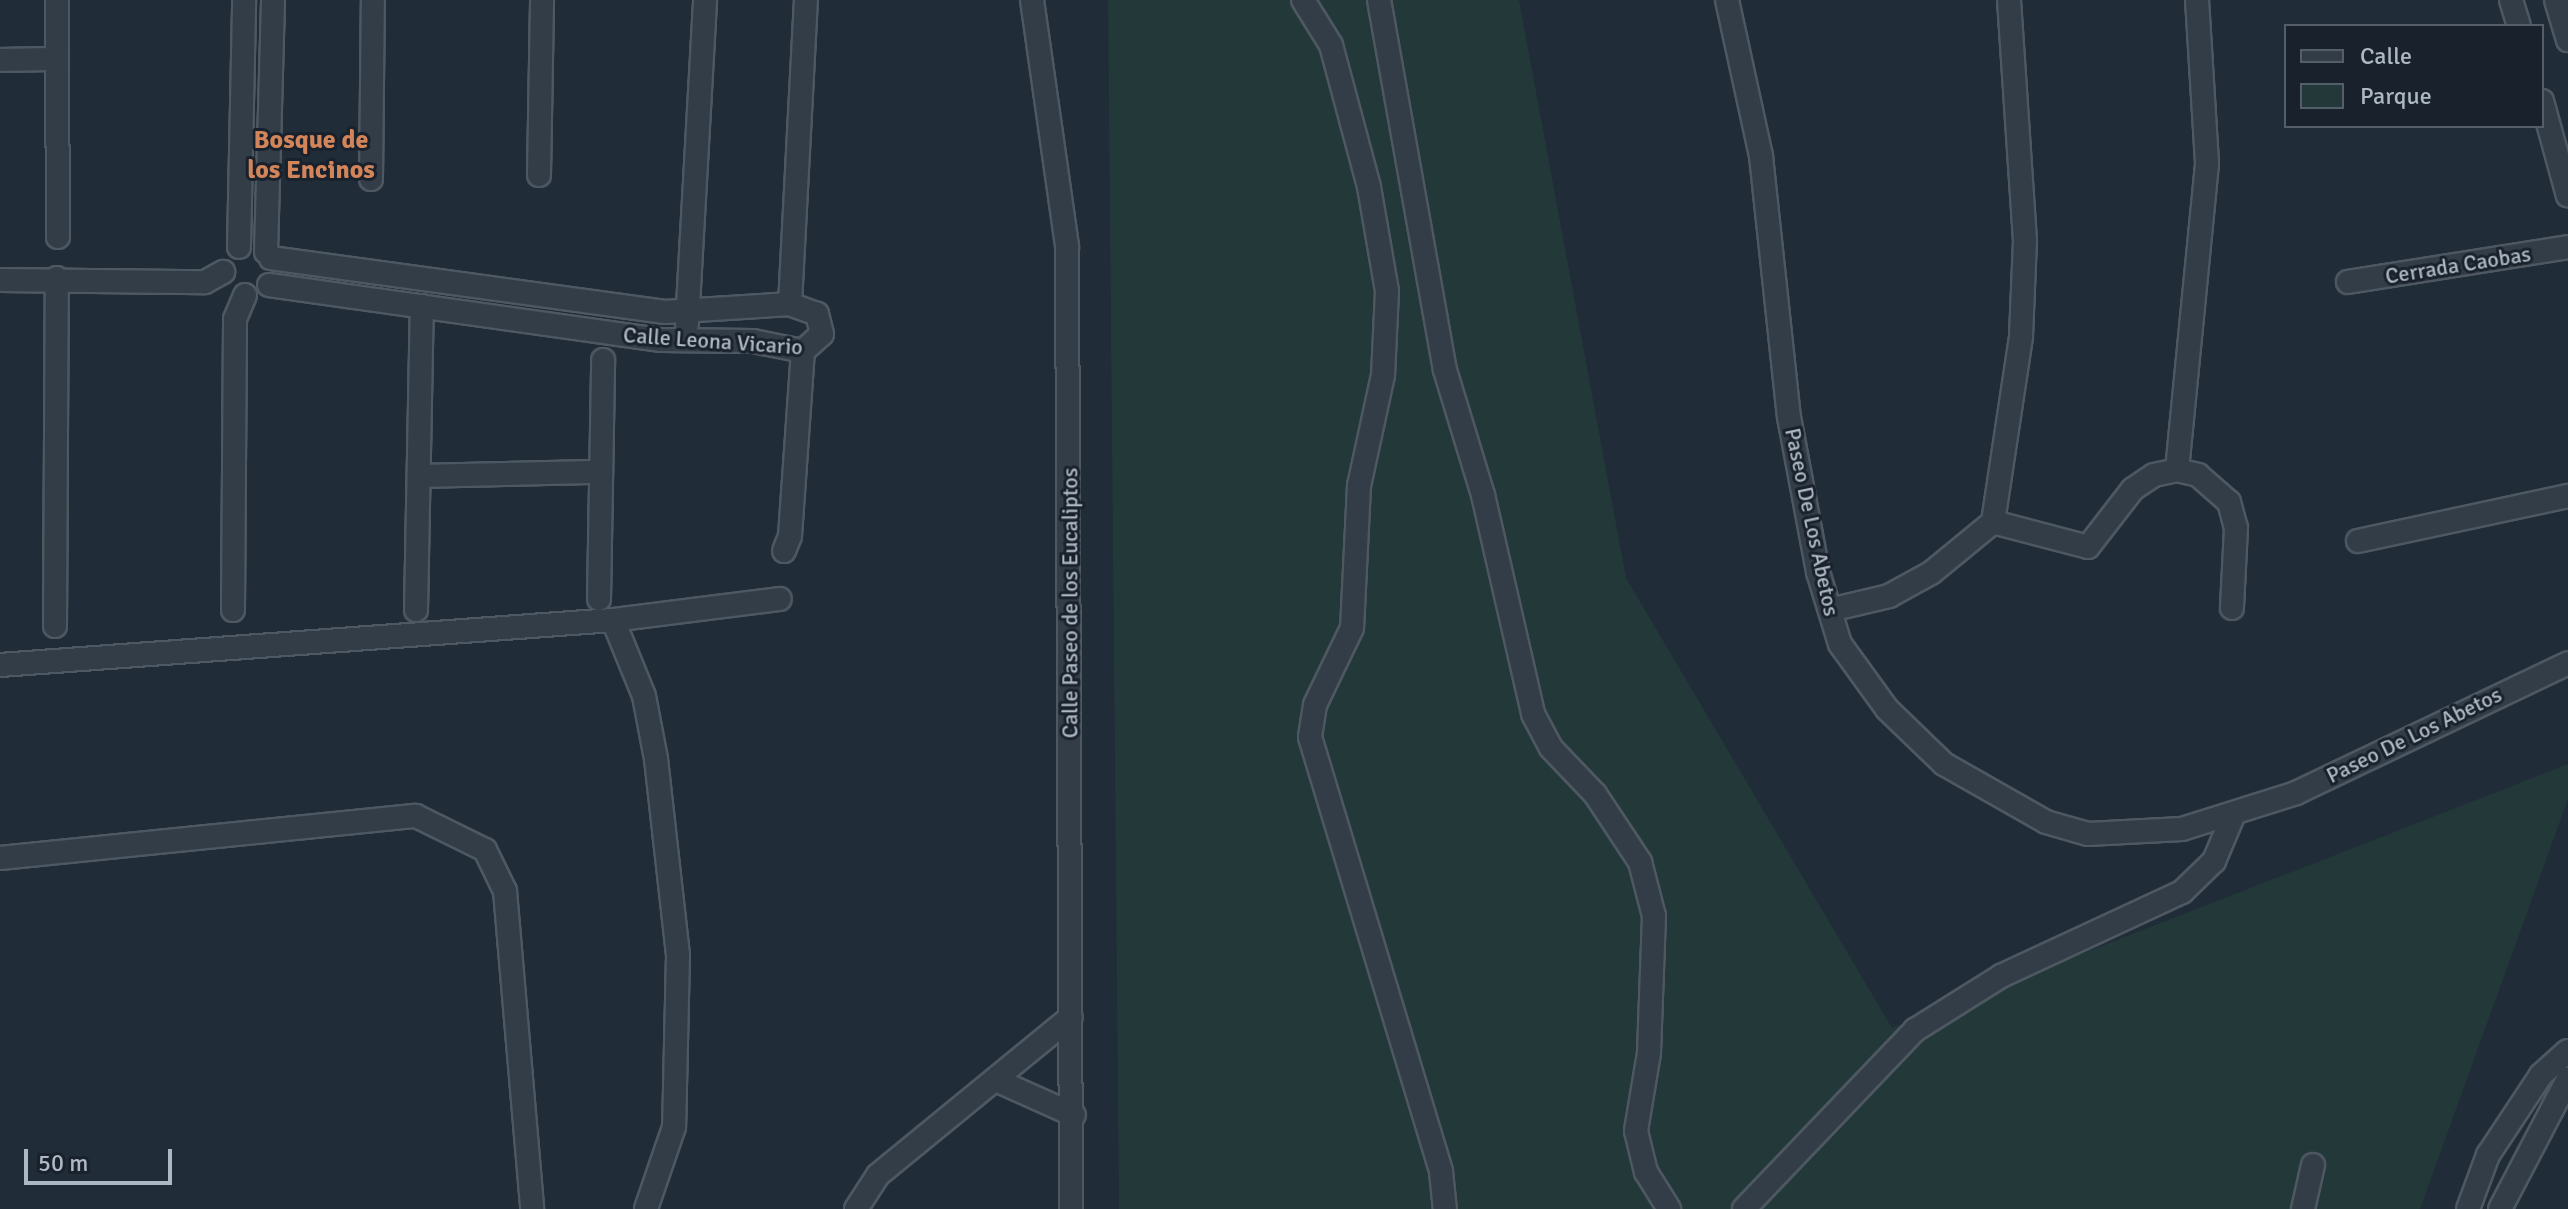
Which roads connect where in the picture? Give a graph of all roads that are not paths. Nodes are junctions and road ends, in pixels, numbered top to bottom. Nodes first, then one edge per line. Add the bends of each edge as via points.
1 (57, 0) edge
2 (244, 0) edge
3 (273, 0) edge
4 (373, 0) edge
5 (542, 0) edge
6 (705, 0) edge
7 (806, 0) edge
8 (1032, 0) edge
9 (1303, 0) edge
10 (1379, 0) edge
11 (1727, 0) edge
12 (2009, 0) edge
13 (2197, 0) edge
14 (2511, 0) edge
15 (2556, 0) edge
16 (2518, 24) edge
17 (2568, 40) edge
18 (55, 59) junction
19 (0, 60) edge
20 (2544, 108) edge
21 (539, 175) dead end
22 (371, 179) dead end
23 (2568, 196) edge
24 (58, 237) dead end
25 (239, 247) junction
26 (2568, 247) edge
27 (268, 255) junction
28 (223, 272) junction
29 (57, 278) junction
30 (0, 280) edge
31 (460, 280) junction
32 (2348, 282) dead end
33 (269, 285) junction
34 (245, 295) junction
35 (790, 304) junction
36 (422, 306) junction
37 (455, 310) junction
38 (688, 312) junction
39 (686, 341) junction
40 (803, 351) junction
41 (603, 360) dead end
42 (2177, 470) junction
43 (601, 472) junction
44 (419, 476) junction
45 (2568, 496) edge
46 (1993, 522) junction
47 (2358, 541) dead end
48 (784, 551) dead end
49 (599, 599) dead end
50 (780, 599) dead end
51 (2232, 608) dead end
52 (233, 610) dead end
53 (416, 610) dead end
54 (1830, 610) junction
55 (613, 620) junction
56 (55, 626) dead end
57 (2568, 663) edge
58 (0, 665) edge
59 (2233, 816) junction
60 (0, 858) edge
61 (1071, 1017) junction
62 (2568, 1051) edge
63 (2568, 1079) edge
64 (998, 1081) junction
65 (1074, 1115) junction
66 (2313, 1165) dead end
67 (532, 1209) edge
68 (646, 1209) edge
69 (856, 1209) edge
70 (1071, 1209) edge
71 (1445, 1209) edge
72 (1669, 1209) edge
73 (1744, 1209) edge
74 (2303, 1209) edge
75 (2468, 1209) edge
76 (2500, 1209) edge

1 - 18 street
2 - 25 street
3 - 27 street
4 - 22 street
5 - 21 street
6 - 38 street
7 - 35 street
8 - 61 street, Calle Paseo de los Eucaliptos via 1067,247
9 - 71 street via 1331,45 1369,187 1387,291 1383,375 1359,486 1352,628 1315,705 1310,737 1317,779 1441,1172
10 - 72 street via 1445,370 1483,495 1533,714 1551,748 1595,794 1640,862 1654,916 1649,1053 1636,1131 1646,1172
11 - 54 street, Paseo De Los Abetos via 1757,128 1789,417
12 - 46 street via 2025,241 2021,336
13 - 42 street via 2207,163
14 - 16 street
15 - 17 street
18 - 19 street
18 - 24 street
20 - 23 street
25 - 27 street
25 - 28 street
26 - 32 street, Cerrada Caobas
27 - 31 street, Calle Leona Vicario
27 - 33 street
28 - 29 street via 205,282
28 - 34 street via 230,287
29 - 30 street
29 - 56 street
31 - 37 street
31 - 38 street, Calle Leona Vicario
33 - 34 street
33 - 36 street, Calle Leona Vicario
34 - 52 street via 235,319
35 - 38 street, Calle Leona Vicario
35 - 40 street, Calle Leona Vicario via 817,314 822,324 818,343
36 - 37 street, Calle Leona Vicario
36 - 44 street
37 - 39 street, Calle Leona Vicario
38 - 39 street
39 - 40 street, Calle Leona Vicario via 753,341
40 - 48 street
41 - 43 street
42 - 46 street via 2133,489 2088,547
42 - 51 street via 2214,483 2229,502 2236,528
43 - 44 street
43 - 49 street
44 - 53 street
45 - 47 street
46 - 54 street via 1931,573 1889,596
50 - 55 street
54 - 59 street, Paseo De Los Abetos via 1840,644 1887,709 1944,764 2046,822 2088,834 2138,835
55 - 58 street
55 - 68 street via 644,696 678,955 674,1127
57 - 59 street, Paseo De Los Abetos via 2296,793
59 - 73 street via 2214,861 2182,892 2001,976 1915,1030
60 - 67 street via 416,816 485,850 505,891
61 - 64 street
61 - 65 street, Calle Paseo de los Eucaliptos
62 - 75 street via 2541,1075 2488,1155
63 - 76 street
64 - 65 street
64 - 69 street via 878,1175
65 - 70 street, Calle Paseo de los Eucaliptos
66 - 74 street

